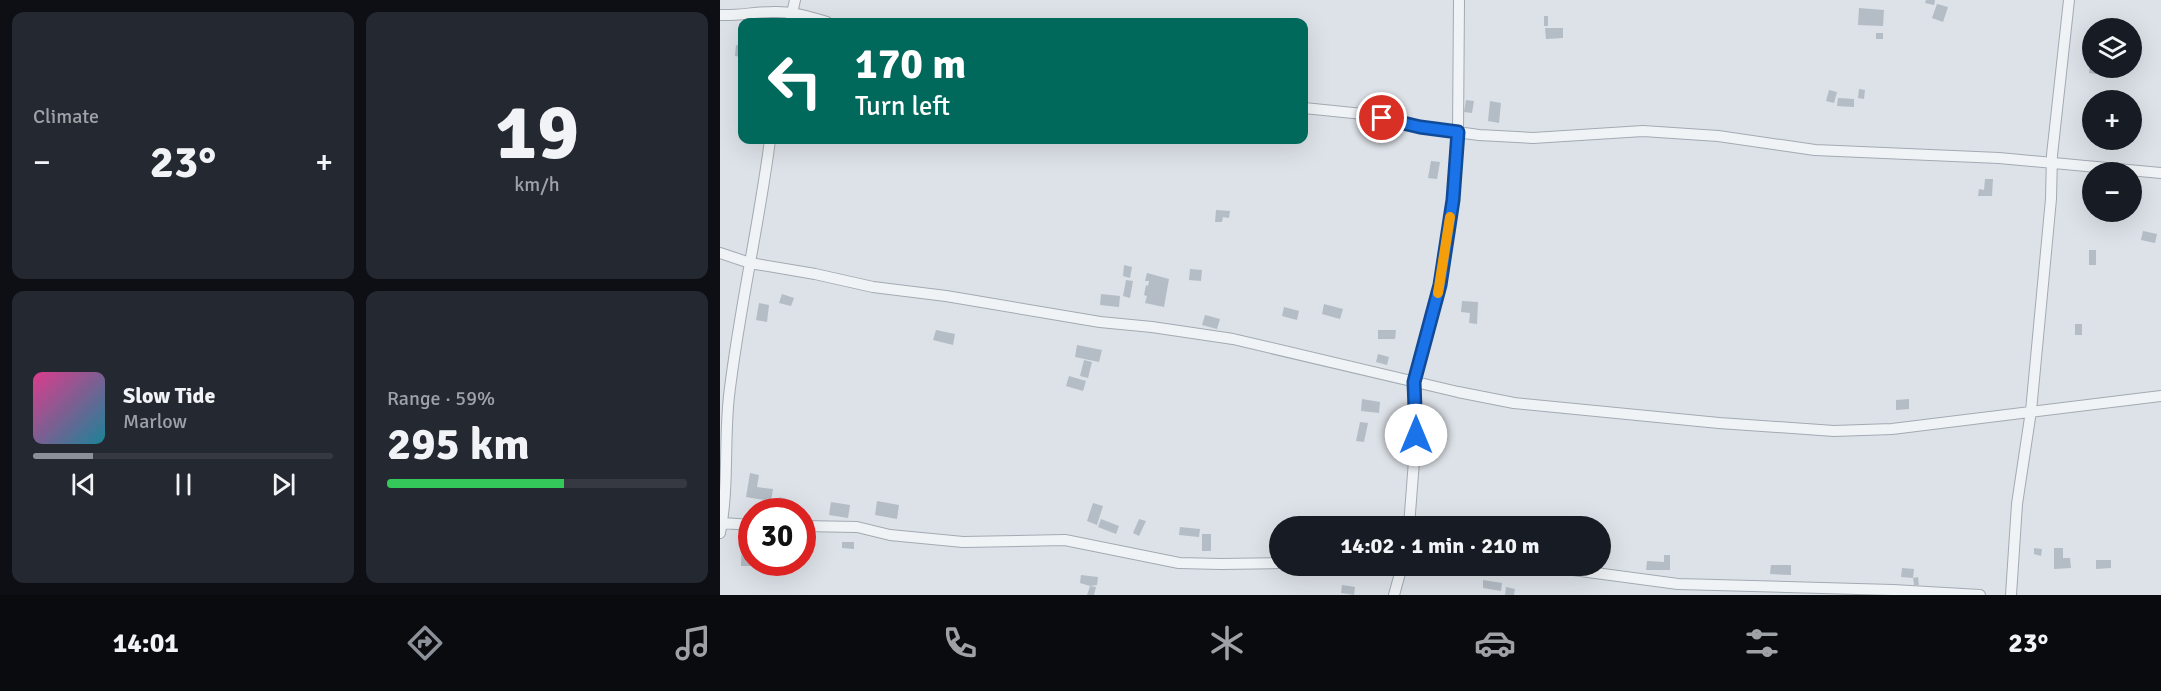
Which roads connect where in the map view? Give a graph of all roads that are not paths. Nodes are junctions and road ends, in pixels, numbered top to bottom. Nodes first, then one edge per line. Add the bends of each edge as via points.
1 (795, 0) edge
2 (1459, 0) edge
3 (2069, 0) edge
4 (720, 15) edge
5 (792, 17) edge
6 (1308, 108) edge
7 (1458, 132) junction
8 (769, 144) edge
9 (2052, 162) junction
10 (2161, 173) edge
11 (720, 253) edge
12 (750, 263) junction
13 (1414, 382) junction
14 (2161, 396) edge
15 (2031, 411) junction
16 (1409, 516) edge
17 (738, 526) edge
18 (816, 526) edge
19 (721, 528) edge
20 (1269, 562) edge
21 (1611, 575) edge
22 (1399, 576) edge
23 (1394, 595) edge
24 (1980, 595) edge
25 (2011, 595) edge

1 - 5 street
2 - 7 street
3 - 9 street
4 - 5 street via 770,12
6 - 7 street via 1363,114
7 - 9 street via 1533,138 1643,131 1718,136 1815,150
7 - 13 street via 1442,277
8 - 12 street
9 - 10 street
9 - 15 street
11 - 12 street
12 - 13 street via 873,287 1233,339
12 - 19 street via 729,399
13 - 15 street via 1514,403 1834,431 1938,424
13 - 16 street via 1416,435
14 - 15 street
15 - 25 street via 2017,504
17 - 19 street
18 - 20 street via 857,527 890,535 963,542 1065,540 1179,562
21 - 24 street via 1678,584
22 - 23 street

